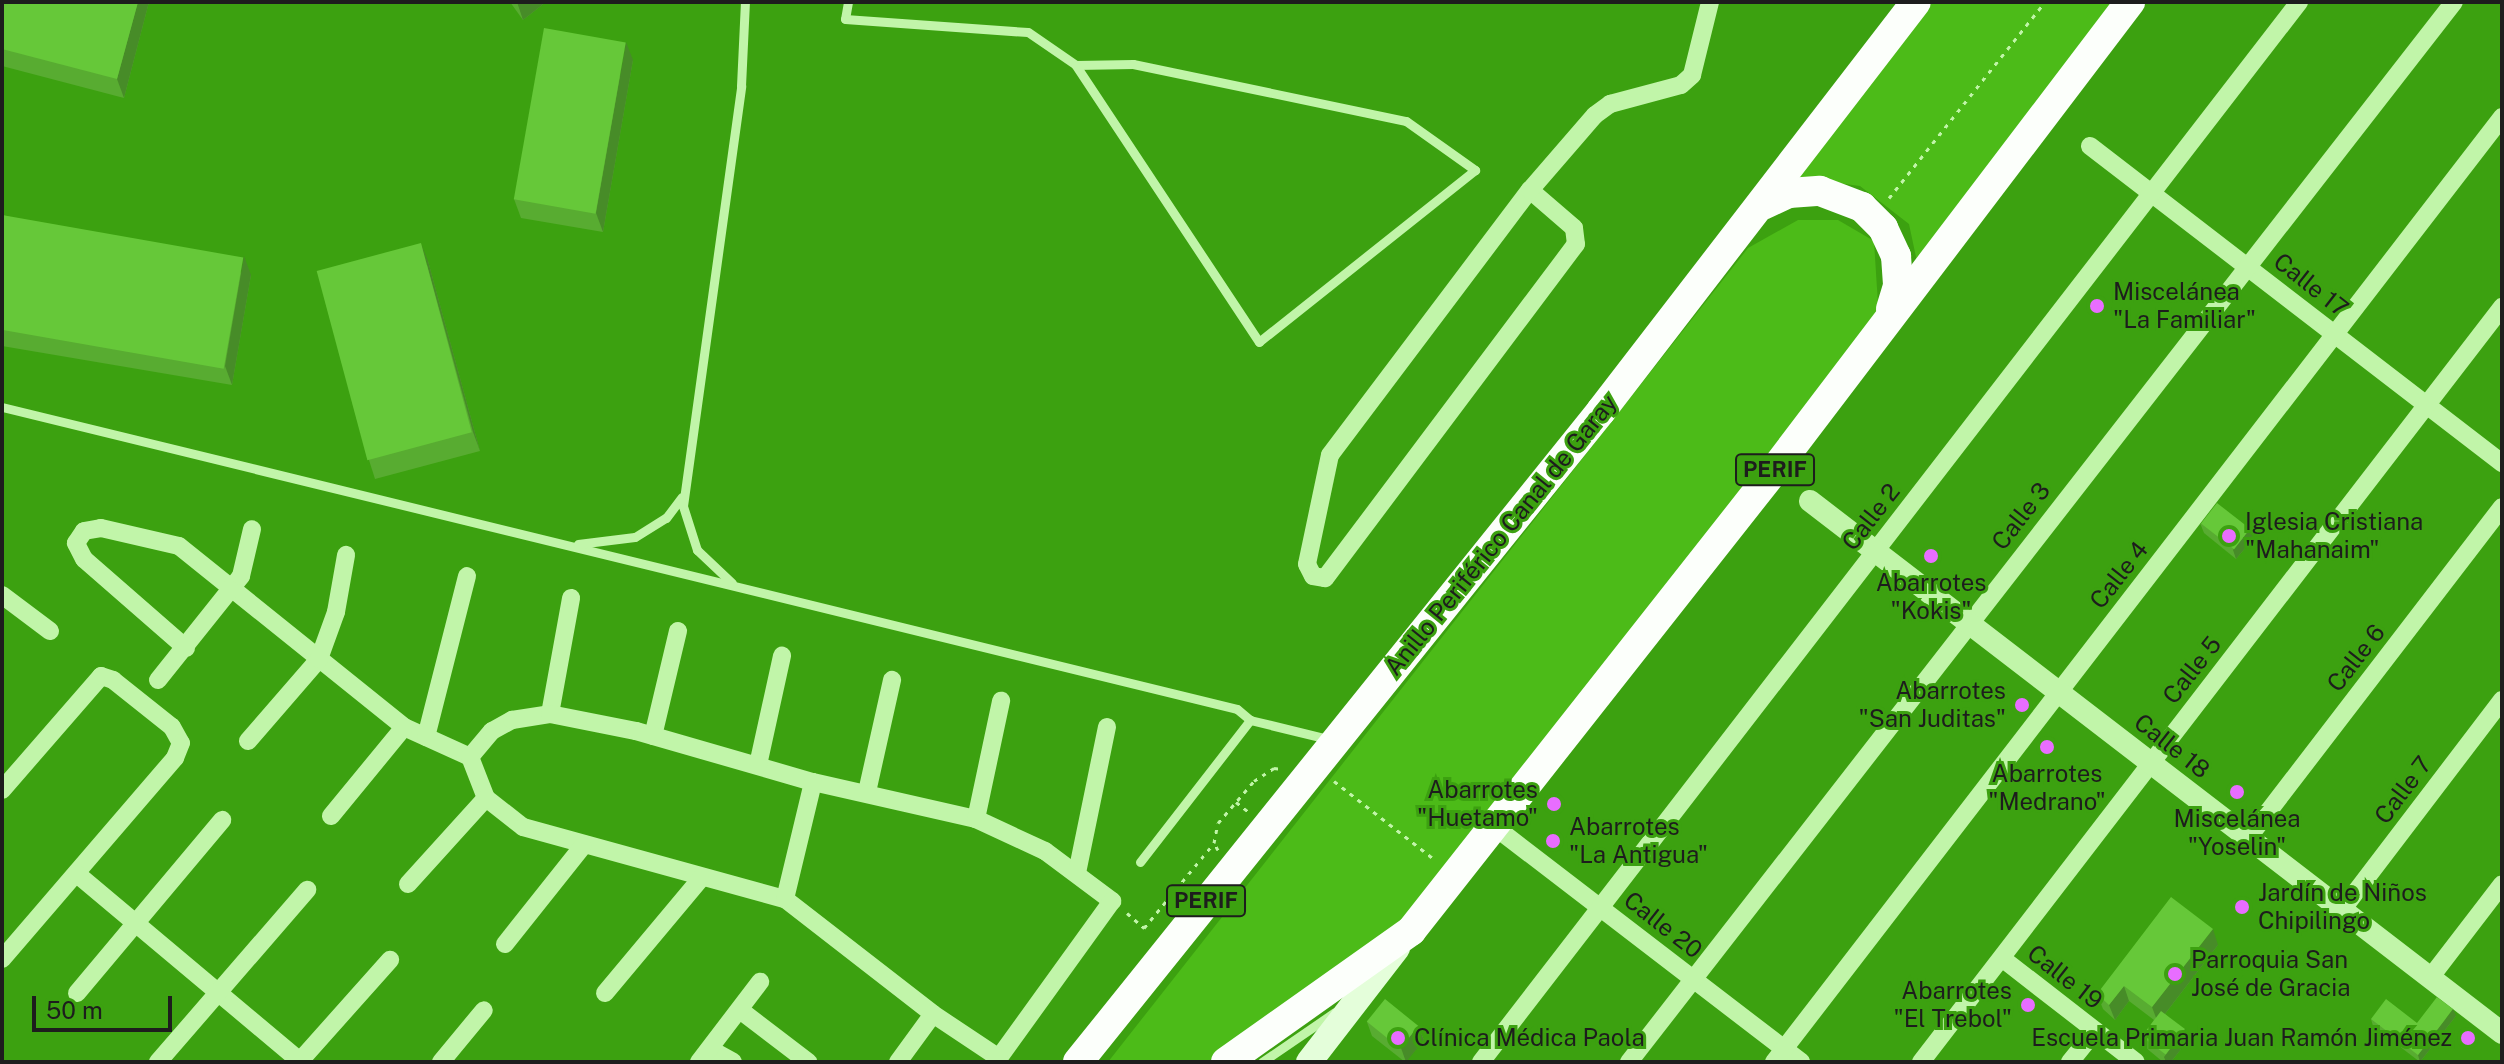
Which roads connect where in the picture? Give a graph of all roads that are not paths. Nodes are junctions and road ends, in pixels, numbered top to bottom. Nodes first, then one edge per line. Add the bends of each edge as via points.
1 (745, 2) edge
2 (848, 2) edge
3 (1710, 2) edge
4 (1916, 2) edge
5 (2130, 2) edge
6 (2299, 2) edge
7 (2454, 2) edge
8 (1076, 65) junction
9 (2502, 117) edge
10 (2090, 146) dead end
11 (1530, 190) junction
12 (2151, 193) junction
13 (1762, 206) junction
14 (2246, 266) junction
15 (2502, 307) edge
16 (1881, 328) junction
17 (2334, 334) junction
18 (2427, 405) junction
19 (2, 407) edge
20 (2502, 463) edge
21 (683, 494) junction
22 (1810, 501) dead end
23 (2502, 507) edge
24 (252, 529) dead end
25 (557, 543) junction
26 (1875, 551) junction
27 (346, 555) dead end
28 (467, 576) dead end
29 (230, 589) junction
30 (746, 589) junction
31 (2, 595) edge
32 (571, 598) dead end
33 (1969, 623) junction
34 (50, 631) dead end
35 (678, 631) dead end
36 (186, 648) junction
37 (782, 656) dead end
38 (319, 659) junction
39 (158, 680) dead end
40 (892, 680) dead end
41 (2059, 692) junction
42 (2502, 700) edge
43 (1001, 701) dead end
44 (550, 714) junction
45 (1250, 720) junction
46 (404, 727) junction
47 (1107, 727) dead end
48 (653, 736) junction
49 (426, 737) junction
50 (1334, 740) junction
51 (248, 741) dead end
52 (470, 757) junction
53 (2150, 762) junction
54 (758, 765) junction
55 (813, 782) junction
56 (2, 790) edge
57 (867, 792) junction
58 (486, 798) junction
59 (331, 816) dead end
60 (976, 819) junction
61 (222, 820) dead end
62 (1495, 827) junction
63 (2248, 838) junction
64 (583, 846) junction
65 (1140, 862) dead end
66 (1077, 873) junction
67 (77, 874) junction
68 (702, 877) junction
69 (408, 884) dead end
70 (2502, 884) edge
71 (307, 890) dead end
72 (785, 899) junction
73 (1600, 907) junction
74 (2342, 910) junction
75 (134, 923) junction
76 (1411, 931) junction
77 (505, 944) dead end
78 (2, 959) edge
79 (2003, 959) junction
80 (390, 960) dead end
81 (2430, 978) junction
82 (1693, 979) junction
83 (760, 982) dead end
84 (77, 993) dead end
85 (605, 993) dead end
86 (217, 994) junction
87 (1358, 996) junction
88 (484, 1010) dead end
89 (740, 1010) junction
90 (933, 1014) junction
91 (2095, 1031) junction
92 (2502, 1033) edge
93 (1779, 1055) edge
94 (705, 1056) edge
95 (998, 1060) edge
96 (158, 1062) edge
97 (300, 1062) edge
98 (441, 1062) edge
99 (733, 1062) edge
100 (808, 1062) edge
101 (898, 1062) edge
102 (1078, 1062) edge
103 (1226, 1062) edge
104 (1262, 1062) edge
105 (1309, 1062) edge
106 (1481, 1062) edge
107 (1629, 1062) edge
108 (1801, 1062) edge
109 (1921, 1062) edge
110 (2070, 1062) edge
111 (2136, 1062) edge

1 - 21 lane via 741,86
2 - 8 lane via 845,19 1028,32
3 - 11 street via 1692,75 1681,85 1610,104
4 - 13 highway, Anillo Periférico Canal de Garay / PERIF
5 - 16 highway, PERIF
6 - 12 street, Calle 2
7 - 14 street, Calle 3
8 - 8 lane via 1259,342 1475,170 1406,121 1133,64
9 - 17 street, Calle 4
10 - 12 street, Calle 17
11 - 11 street via 1330,455 1307,564 1313,576 1325,578 1576,244 1574,228
12 - 14 street, Calle 17
12 - 26 street, Calle 2
13 - 16 highway via 1789,193 1820,191 1849,199 1873,216 1891,241 1898,271 1895,301
13 - 50 highway, Anillo Periférico Canal de Garay / PERIF
14 - 17 street, Calle 17
14 - 33 street, Calle 3
15 - 18 street, Calle 5
16 - 62 highway, PERIF
17 - 18 street, Calle 17
17 - 41 street, Calle 4
18 - 20 street, Calle 17
18 - 53 street, Calle 5
19 - 25 lane
21 - 25 lane via 666,518 635,537 601,544
21 - 30 lane via 684,519 697,550 720,575
22 - 26 street, Calle 18
23 - 63 street, Calle 6
24 - 29 street via 246,562
25 - 30 lane
26 - 33 street, Calle 18
26 - 73 street, Calle 2
27 - 38 street via 336,612
28 - 49 street
29 - 36 street
29 - 36 street via 179,546 101,528 84,531 76,543 84,559
29 - 38 street
30 - 45 lane via 1237,709
31 - 34 street
32 - 44 street
33 - 41 street, Calle 18
33 - 82 street, Calle 3
35 - 48 street
36 - 39 street
37 - 54 street
38 - 46 street
38 - 51 street
40 - 57 street
41 - 53 street, Calle 18
41 - 93 street, Calle 4
42 - 74 street, Calle 7
43 - 60 street
44 - 48 street
44 - 52 street via 502,725
45 - 50 lane
45 - 65 lane
46 - 49 street
46 - 59 street
47 - 66 street
48 - 54 street
49 - 52 street
50 - 102 highway, Anillo Periférico Canal de Garay / PERIF
52 - 58 street
53 - 63 street, Calle 18
53 - 79 street, Calle 5
54 - 55 street
55 - 57 street
55 - 72 street
56 - 67 street via 101,676 172,727 181,743 175,758
57 - 60 street
58 - 64 street via 523,827
58 - 69 street
60 - 66 street via 1009,830
61 - 75 street
62 - 73 street, Calle 20
62 - 76 highway, PERIF
63 - 74 street, Calle 18
64 - 68 street
64 - 77 street
66 - 95 street via 1112,901
67 - 75 street
67 - 78 street
68 - 72 street
68 - 85 street
70 - 81 street
71 - 86 street
72 - 90 street
73 - 82 street, Calle 20
73 - 106 street, Calle 2
74 - 81 street, Calle 18
75 - 84 street
75 - 86 street
76 - 87 main road, PERIF
76 - 103 highway, PERIF
79 - 91 street, Calle 19
79 - 109 street, Calle 5
80 - 97 street
81 - 92 street, Calle 18
82 - 93 street, Calle 20
82 - 107 street, Calle 3
83 - 89 street
86 - 96 street
86 - 97 street
87 - 104 lane
87 - 105 main road, PERIF
88 - 98 street
89 - 94 street
89 - 100 street
90 - 95 street
90 - 101 street
91 - 110 street
91 - 111 street, Calle 19
93 - 108 street, Calle 20
94 - 99 street

